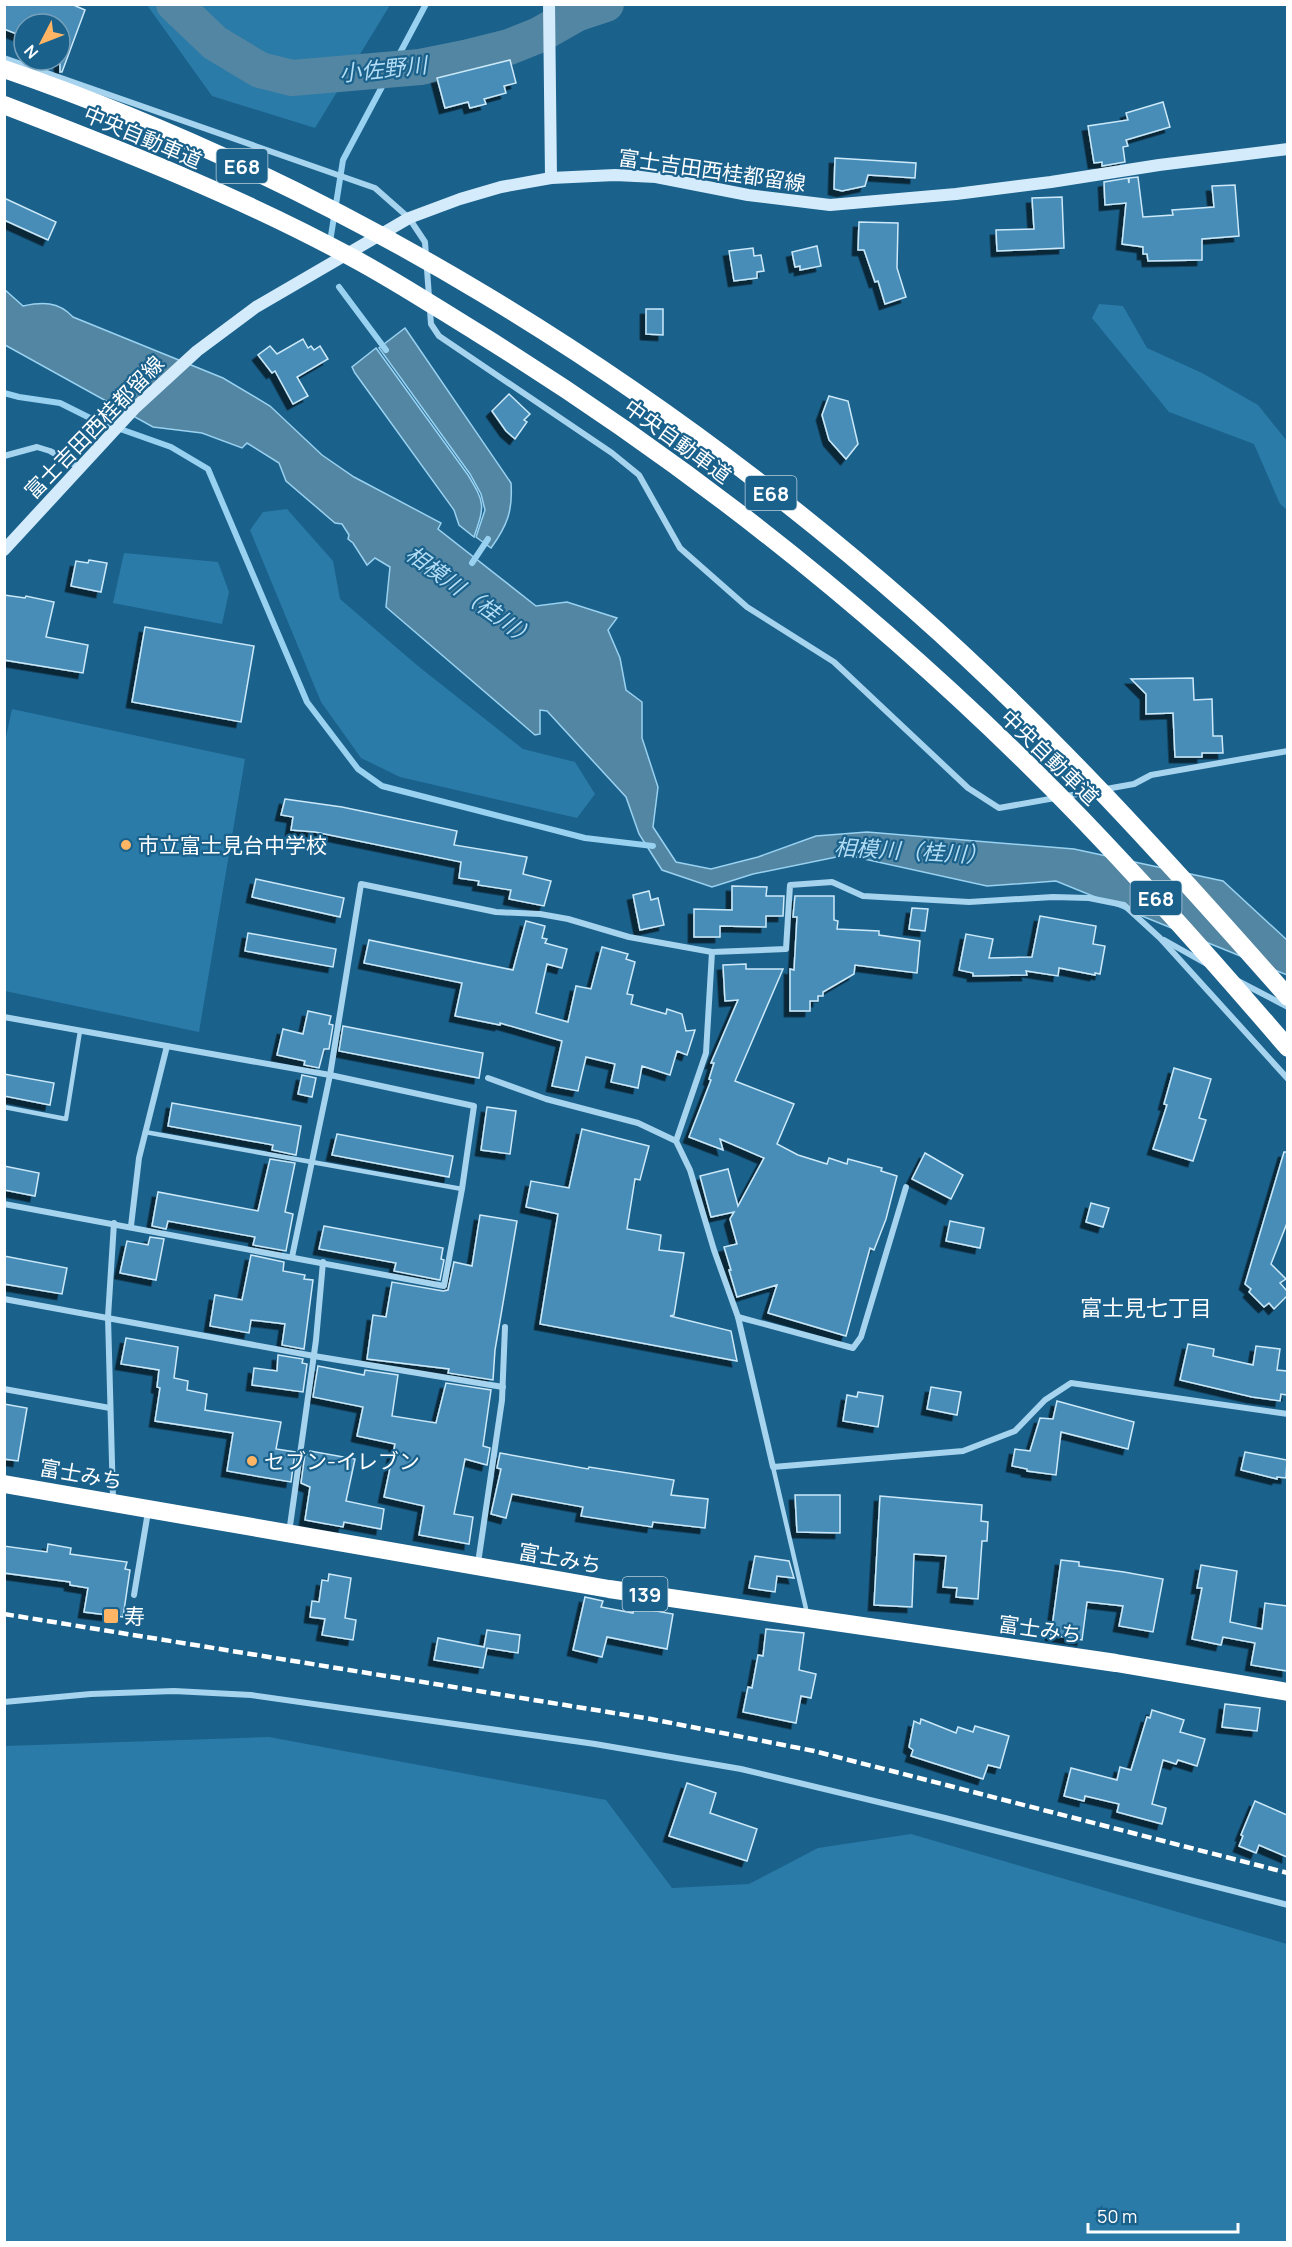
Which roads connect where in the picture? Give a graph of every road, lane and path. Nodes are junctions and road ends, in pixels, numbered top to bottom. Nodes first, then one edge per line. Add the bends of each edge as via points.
1 (549, 5) edge
2 (4, 58) edge
3 (4, 69) edge
4 (4, 105) edge
5 (1287, 149) edge
6 (551, 178) junction
7 (410, 218) junction
8 (4, 456) edge
9 (79, 467) junction
10 (4, 550) edge
11 (1287, 751) edge
12 (1160, 938) junction
13 (712, 952) junction
14 (1287, 997) edge
15 (1287, 1007) edge
16 (4, 1017) edge
17 (80, 1031) junction
18 (167, 1046) junction
19 (1287, 1048) edge
20 (330, 1075) junction
21 (488, 1078) dead end
22 (1287, 1079) edge
23 (4, 1107) edge
24 (145, 1132) junction
25 (676, 1141) junction
26 (311, 1162) junction
27 (906, 1187) dead end
28 (462, 1189) junction
29 (4, 1204) edge
30 (114, 1223) junction
31 (130, 1226) junction
32 (292, 1257) junction
33 (322, 1262) junction
34 (4, 1299) edge
35 (108, 1317) junction
36 (738, 1317) junction
37 (505, 1327) dead end
38 (314, 1356) junction
39 (503, 1387) junction
40 (4, 1389) edge
41 (110, 1408) junction
42 (1287, 1414) edge
43 (773, 1467) junction
44 (4, 1484) edge
45 (113, 1503) junction
46 (149, 1509) junction
47 (289, 1533) junction
48 (477, 1566) junction
49 (134, 1595) dead end
50 (809, 1618) junction
51 (1287, 1692) edge
52 (4, 1702) edge
53 (1287, 1905) edge

1 - 6 main road
2 - 7 street via 375,188
3 - 14 highway, 中央自動車道 / E68 via 146,123 269,178 470,286 634,392 831,540 914,610 1136,827
4 - 19 highway, 中央自動車道 / E68 via 124,151 354,258 541,372 708,490 896,643 1017,754 1143,884
5 - 6 main road, 富士吉田西桂都留線 via 979,191 830,205 748,195 656,177
6 - 7 main road, 富士吉田西桂都留線 via 480,193
7 - 9 main road, 富士吉田西桂都留線 via 256,307 197,351
7 - 11 street via 424,242 431,324 439,336 639,475 680,548 747,607 834,662 968,788 999,808 1134,784 1150,775
8 - 9 street via 36,447
9 - 10 main road, 富士吉田西桂都留線
12 - 13 street via 1124,905 1089,898 969,902 863,896 832,882 790,885 786,949
12 - 15 street
12 - 22 street
13 - 20 street via 629,937 568,919 496,912 361,884
13 - 25 street via 706,1053
16 - 17 street
17 - 18 street
17 - 23 lane via 66,1119
18 - 20 street
18 - 24 street
20 - 26 street
20 - 28 street via 474,1106
21 - 25 street via 546,1099 638,1124
24 - 26 lane
24 - 31 street
25 - 36 street via 690,1170
26 - 28 lane
26 - 32 street
27 - 36 street via 861,1337 852,1348
28 - 33 street via 444,1286
29 - 30 street
30 - 31 street
30 - 35 street
31 - 32 street
32 - 33 street
33 - 38 street
34 - 35 street
35 - 38 street
35 - 41 street
36 - 43 street
37 - 39 street
38 - 39 street
38 - 47 street
39 - 48 street
40 - 41 street
41 - 45 street
42 - 43 street via 1071,1383 1045,1400 1016,1431 963,1450
43 - 50 lane
44 - 45 highway, 富士みち / 139
45 - 46 highway, 富士みち / 139
46 - 47 highway, 富士みち / 139
46 - 49 street
47 - 48 highway, 富士みち / 139
48 - 50 highway, 富士みち / 139
50 - 51 highway, 富士みち / 139
52 - 53 street via 174,1691 251,1695 595,1744 741,1769

